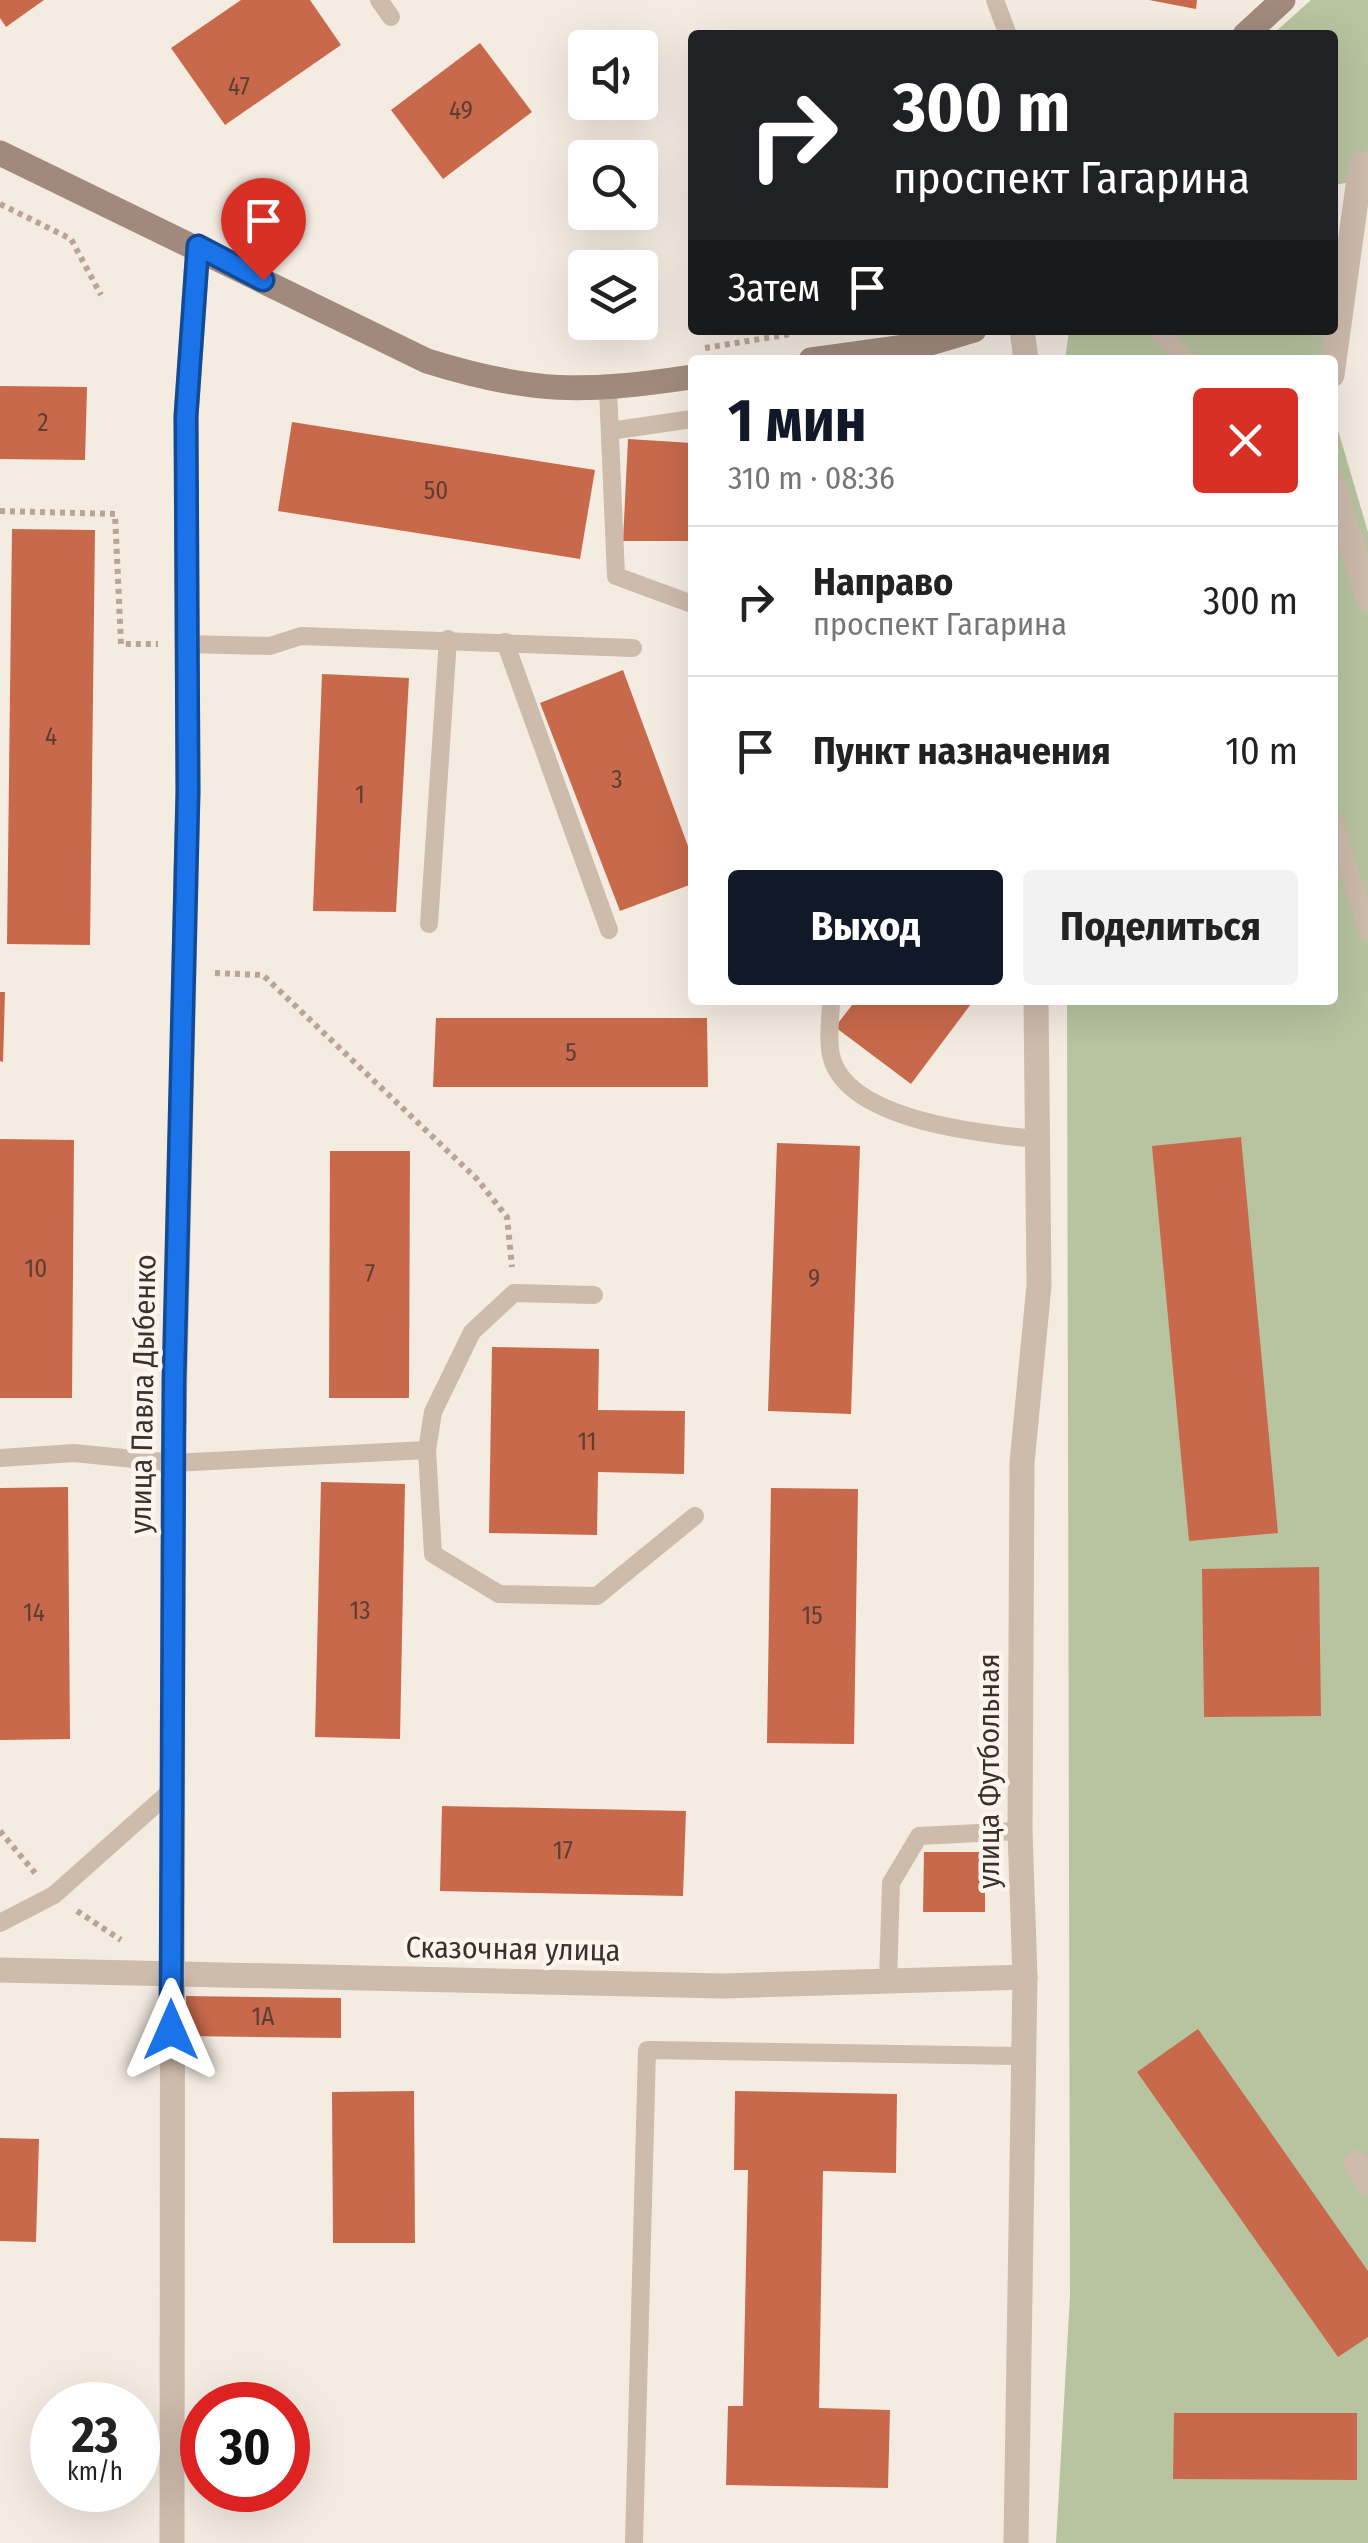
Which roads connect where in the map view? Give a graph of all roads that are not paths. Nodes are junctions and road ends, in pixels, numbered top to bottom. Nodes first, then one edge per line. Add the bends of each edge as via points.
1 (379, 0) edge
2 (995, 0) edge
3 (1283, 0) edge
4 (392, 17) dead end
5 (1006, 30) edge
6 (1250, 30) edge
7 (0, 153) edge
8 (1368, 163) edge
9 (198, 246) junction
10 (1338, 333) edge
11 (1162, 335) edge
12 (948, 349) edge
13 (873, 355) edge
14 (1182, 355) edge
15 (688, 378) edge
16 (608, 389) junction
17 (688, 420) edge
18 (610, 431) junction
19 (1338, 500) edge
20 (1368, 598) edge
21 (688, 603) edge
22 (448, 638) junction
23 (505, 642) junction
24 (186, 644) junction
25 (632, 648) dead end
26 (1338, 835) edge
27 (429, 924) dead end
28 (609, 930) dead end
29 (1368, 932) edge
30 (831, 1005) edge
31 (1036, 1005) edge
32 (1037, 1139) junction
33 (594, 1296) dead end
34 (427, 1450) junction
35 (0, 1458) edge
36 (173, 1462) junction
37 (695, 1516) dead end
38 (172, 1790) junction
39 (1020, 1832) junction
40 (0, 1923) edge
41 (0, 1970) edge
42 (172, 1975) junction
43 (1025, 1977) junction
44 (888, 1982) junction
45 (1024, 2056) junction
46 (172, 2543) edge
47 (634, 2543) edge
48 (1016, 2543) edge

1 - 4 lane
2 - 5 lane
3 - 6 main road
7 - 9 main road
8 - 10 street via 1362,164
9 - 16 main road via 426,361 548,390
9 - 24 street, улица Павла Дыбенко via 186,416
11 - 14 lane
12 - 13 main road
15 - 16 main road
16 - 18 lane
17 - 18 lane
18 - 21 lane via 616,576
19 - 20 street
22 - 23 lane
22 - 24 lane via 301,636 270,646
22 - 27 lane
23 - 25 lane
23 - 28 lane
24 - 36 street, улица Павла Дыбенко
26 - 29 lane
30 - 32 lane via 831,1058 886,1112 972,1133
31 - 32 street, улица Футбольная
32 - 39 street, улица Футбольная via 1039,1284 1022,1463
33 - 34 lane via 514,1293 472,1332 434,1412
34 - 36 lane
34 - 37 lane via 433,1554 499,1594 597,1596
35 - 36 lane via 74,1453
36 - 38 street, улица Павла Дыбенко
38 - 40 lane via 54,1895
38 - 42 street, улица Павла Дыбенко
39 - 43 street, улица Футбольная
39 - 44 lane via 919,1836 891,1883
41 - 42 street, Сказочная улица
42 - 44 street, Сказочная улица via 724,1986
42 - 46 street, улица Павла Дыбенко
43 - 44 street, Сказочная улица
43 - 45 street, улица Футбольная
45 - 47 lane via 648,2050
45 - 48 street, улица Футбольная

